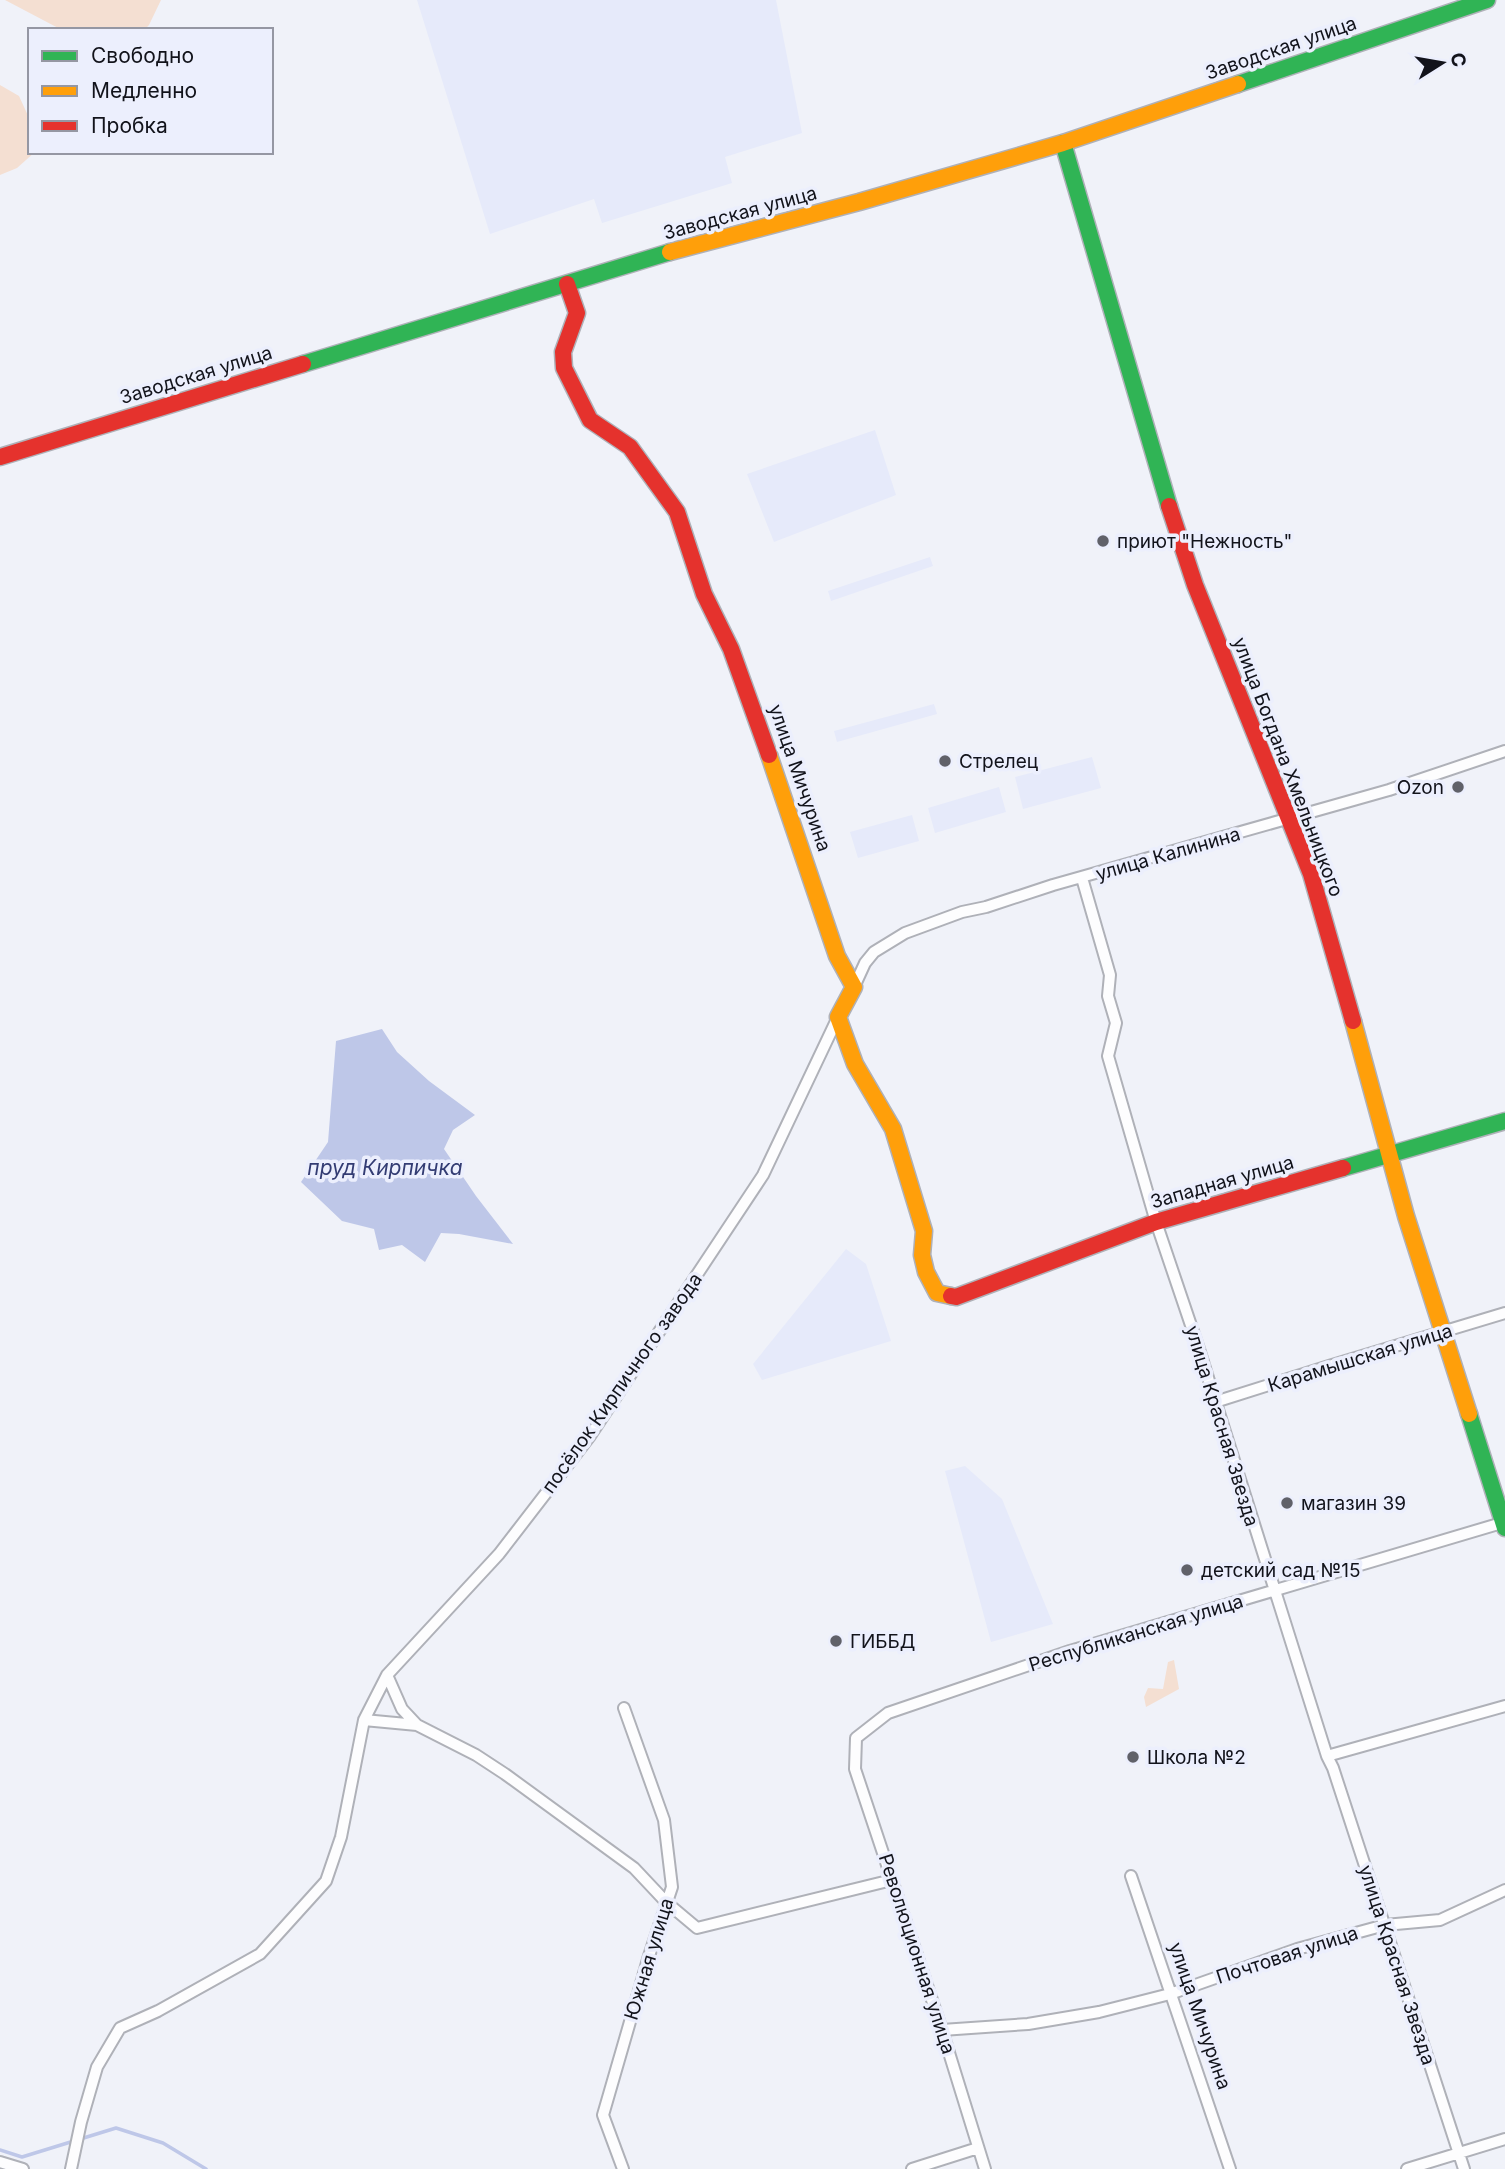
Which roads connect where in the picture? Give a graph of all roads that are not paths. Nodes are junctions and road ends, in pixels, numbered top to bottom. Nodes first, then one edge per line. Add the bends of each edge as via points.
1 (1487, 0) edge
2 (1063, 143) junction
3 (567, 284) junction
4 (0, 457) edge
5 (1505, 751) edge
6 (1288, 820) junction
7 (1082, 878) junction
8 (854, 988) junction
9 (838, 1017) junction
10 (1505, 1121) edge
11 (1390, 1155) junction
12 (1156, 1222) junction
13 (1505, 1313) edge
14 (1444, 1333) junction
15 (1216, 1402) junction
16 (1504, 1524) edge
17 (1273, 1590) junction
18 (387, 1675) junction
19 (1505, 1706) edge
20 (624, 1708) dead end
21 (364, 1720) junction
22 (417, 1725) junction
23 (856, 1738) joint
24 (1327, 1756) junction
25 (1131, 1876) dead end
26 (892, 1880) junction
27 (1505, 1890) edge
28 (666, 1902) junction
29 (1385, 1925) junction
30 (1170, 1994) junction
31 (942, 2030) junction
32 (1505, 2139) edge
33 (978, 2148) junction
34 (1458, 2153) junction
35 (0, 2162) edge
36 (72, 2165) edge
37 (23, 2169) edge
38 (623, 2169) edge
39 (912, 2169) edge
40 (985, 2169) edge
41 (1230, 2169) edge
42 (1407, 2169) edge
43 (1464, 2169) edge

1 - 2 street, Заводская улица
2 - 3 street, Заводская улица
2 - 6 street, улица Богдана Хмельницкого via 1195,585
3 - 4 street, Заводская улица
3 - 8 street, улица Мичурина via 577,313 563,352 564,368 590,419 630,447 677,512 704,594 751,701 837,956
5 - 6 street, улица Калинина
6 - 7 street, улица Калинина
6 - 11 street, улица Богдана Хмельницкого via 1311,874
7 - 8 street, улица Калинина via 905,933 874,952
7 - 12 street, улица Красная Звезда via 1110,975 1108,996 1116,1023 1108,1056
8 - 9 street
9 - 12 street, Западная улица via 855,1064 893,1129 914,1191 926,1272 937,1293 956,1297
9 - 18 street, посёлок Кирпичного завода via 763,1175 590,1436 499,1554
10 - 11 street, Западная улица
11 - 12 street, Западная улица
11 - 14 street, улица Богдана Хмельницкого
12 - 15 street, улица Красная Звезда
13 - 14 street, Карамышская улица
14 - 15 street, Карамышская улица
14 - 16 street, улица Богдана Хмельницкого
15 - 17 street, улица Красная Звезда
16 - 17 street, Республиканская улица
17 - 23 street, Республиканская улица via 1070,1651 888,1713
17 - 24 street, улица Красная Звезда
18 - 21 street, посёлок Кирпичного завода
18 - 22 street via 402,1709
19 - 24 street
20 - 28 street, Южная улица via 664,1820 672,1887
21 - 22 street
21 - 36 street, посёлок Кирпичного завода via 341,1836 326,1881 260,1954 120,2028 97,2067
22 - 28 street via 505,1774 634,1868
23 - 26 street, Революционная улица via 855,1769
24 - 29 street, улица Красная Звезда
25 - 30 street, улица Мичурина
26 - 28 street via 697,1928
26 - 31 street, Революционная улица
27 - 29 street, Почтовая улица via 1440,1920
28 - 38 street, Южная улица via 603,2115
29 - 30 street, Почтовая улица via 1297,1949
29 - 34 street, улица Красная Звезда
30 - 31 street, Почтовая улица via 1028,2024
30 - 41 street, улица Мичурина
31 - 33 street, Революционная улица
32 - 34 street
33 - 39 street
33 - 40 street, Революционная улица
34 - 42 street
34 - 43 street, улица Красная Звезда
35 - 37 street

